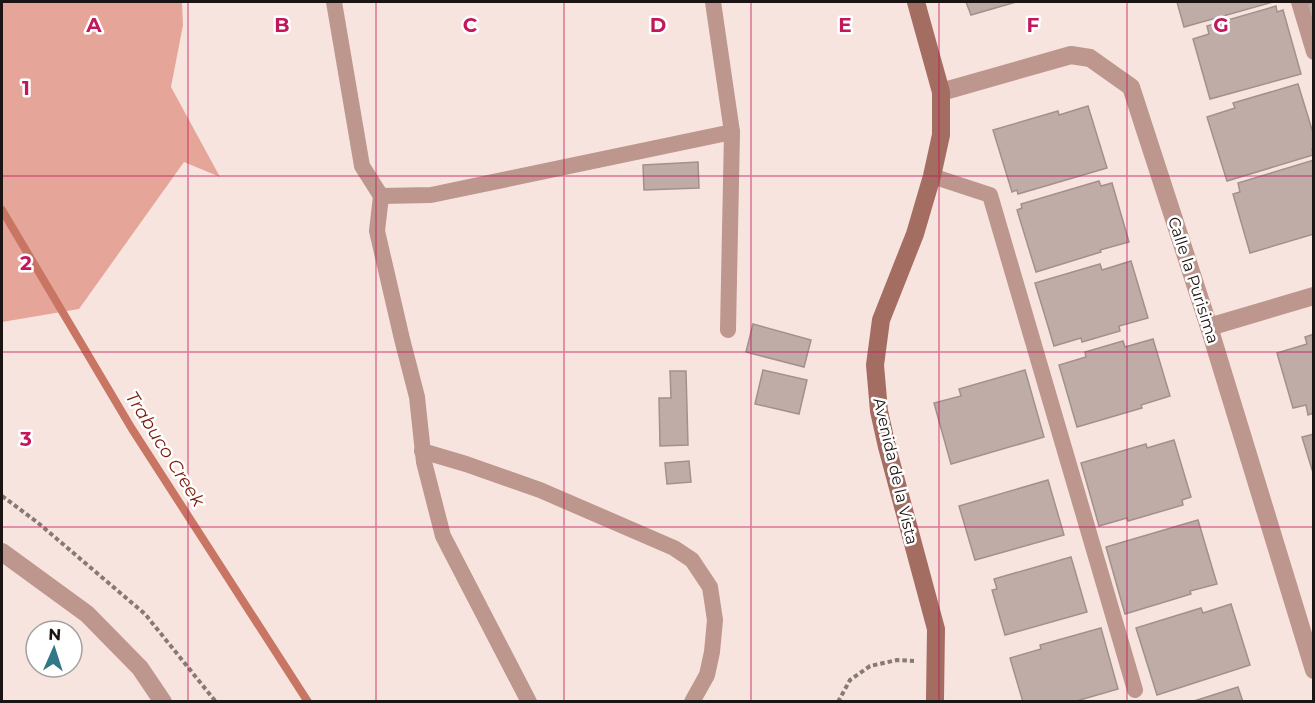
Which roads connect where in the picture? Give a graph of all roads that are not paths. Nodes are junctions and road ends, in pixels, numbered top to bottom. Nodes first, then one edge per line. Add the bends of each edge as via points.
1 (334, 2) edge
2 (714, 2) edge
3 (916, 2) edge
4 (1299, 2) edge
5 (1314, 52) edge
6 (940, 92) junction
7 (732, 132) junction
8 (932, 176) junction
9 (381, 196) junction
10 (1314, 296) edge
11 (1209, 327) junction
12 (728, 330) dead end
13 (422, 451) junction
14 (2, 552) edge
15 (1314, 670) edge
16 (1135, 690) dead end
17 (934, 700) edge
18 (163, 702) edge
19 (529, 702) edge
20 (692, 702) edge

1 - 9 lane via 362,166
2 - 7 lane
3 - 6 street, Avenida de la Vista
4 - 5 lane
6 - 8 street, Avenida de la Vista via 941,135
6 - 11 street, Calle la Purisima via 1071,55 1090,58 1131,87
7 - 9 lane via 430,195
7 - 12 lane
8 - 16 lane via 990,195
8 - 17 street, Avenida de la Vista via 915,234 881,320 875,365 885,438 936,629
9 - 13 lane via 377,231 417,398
10 - 11 street
11 - 15 street, Calle la Purisima
13 - 19 lane via 443,536
13 - 20 lane via 540,490 674,548 692,560 710,587 715,620 707,675
14 - 18 street via 87,614 140,668

